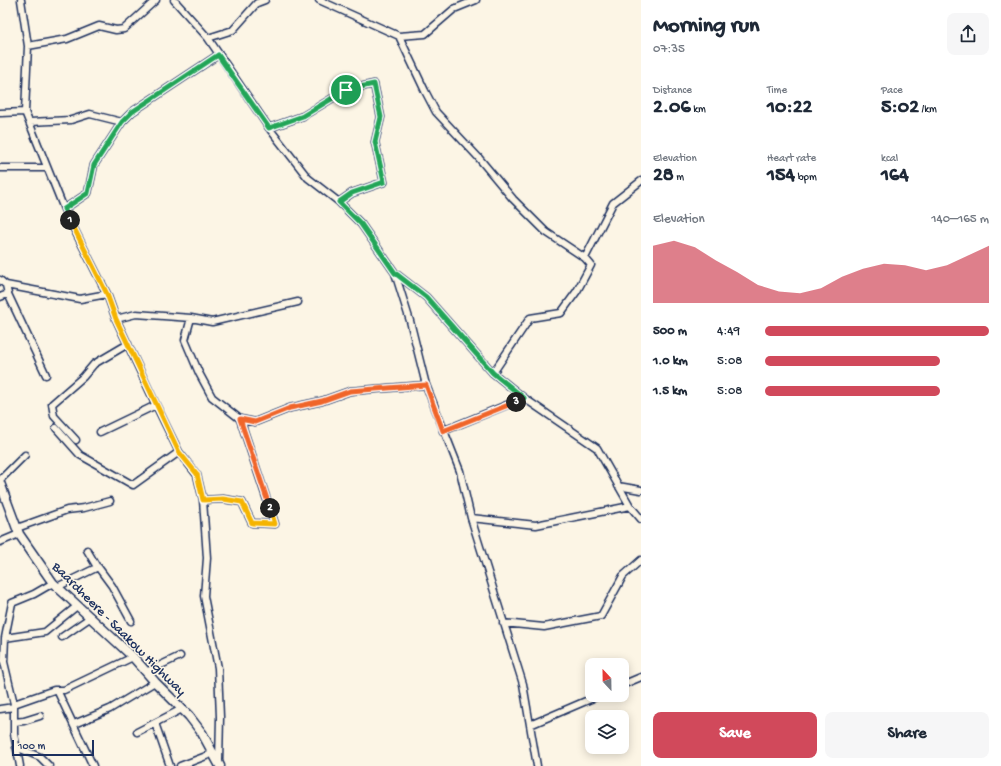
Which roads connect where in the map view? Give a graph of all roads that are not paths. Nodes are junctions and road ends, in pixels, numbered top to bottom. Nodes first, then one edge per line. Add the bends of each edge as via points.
1 (21, 0) edge
2 (156, 0) edge
3 (174, 0) edge
4 (265, 0) edge
5 (319, 0) edge
6 (476, 0) edge
7 (254, 2) edge
8 (399, 36) junction
9 (208, 38) junction
10 (28, 46) junction
11 (218, 55) junction
12 (25, 112) junction
13 (0, 113) edge
14 (30, 122) junction
15 (122, 122) junction
16 (269, 128) junction
17 (0, 168) edge
18 (47, 168) junction
19 (641, 181) edge
20 (339, 202) junction
21 (64, 209) junction
22 (585, 258) junction
23 (395, 273) junction
24 (0, 280) edge
25 (6, 285) junction
26 (8, 294) junction
27 (107, 294) junction
28 (0, 297) edge
29 (298, 302) dead end
30 (191, 318) junction
31 (116, 319) junction
32 (128, 344) junction
33 (493, 373) junction
34 (46, 375) dead end
35 (426, 385) junction
36 (524, 398) junction
37 (156, 405) junction
38 (240, 419) junction
39 (56, 428) dead end
40 (443, 431) junction
41 (100, 432) dead end
42 (76, 440) dead end
43 (179, 452) junction
44 (25, 455) dead end
45 (0, 481) edge
46 (618, 486) junction
47 (641, 490) edge
48 (203, 500) junction
49 (110, 501) dead end
50 (630, 506) junction
51 (471, 518) junction
52 (641, 520) edge
53 (18, 531) junction
54 (0, 542) edge
55 (87, 550) dead end
56 (641, 560) edge
57 (97, 566) junction
58 (55, 585) junction
59 (77, 606) junction
60 (91, 617) junction
61 (131, 621) dead end
62 (503, 623) junction
63 (62, 637) dead end
64 (5, 638) junction
65 (180, 656) dead end
66 (133, 657) junction
67 (3, 670) edge
68 (146, 672) junction
69 (641, 677) edge
70 (155, 682) junction
71 (629, 682) edge
72 (57, 690) junction
73 (585, 701) edge
74 (14, 705) junction
75 (0, 709) edge
76 (182, 709) junction
77 (40, 716) dead end
78 (14, 722) junction
79 (155, 723) junction
80 (74, 724) junction
81 (530, 725) junction
82 (137, 732) dead end
83 (16, 747) junction
84 (214, 753) junction
85 (219, 764) edge
86 (20, 766) edge
87 (49, 766) edge
88 (94, 766) edge
89 (170, 766) edge
90 (180, 766) edge
91 (537, 766) edge

1 - 10 street
2 - 10 street via 124,29 99,26 67,39
3 - 9 street
4 - 7 street
5 - 8 street
6 - 8 street via 454,9 425,34
7 - 9 street via 233,30
8 - 22 street via 436,112 513,199 546,232
9 - 11 street
10 - 12 street
11 - 15 street via 132,112
11 - 16 street
12 - 13 street
12 - 14 street
14 - 15 street via 71,120 90,114
14 - 18 street
15 - 21 street via 94,165 88,193
16 - 20 street via 308,178
16 - 20 street via 303,116 346,90 374,84 381,117 375,142 384,182 352,193
17 - 18 street
18 - 21 street
19 - 22 street via 614,203
20 - 23 street via 361,224
21 - 27 street
22 - 33 street via 591,265 561,313 530,318
23 - 33 street via 426,297
23 - 35 street
24 - 25 street
25 - 26 street
25 - 27 street via 80,299
26 - 28 street
26 - 34 street
27 - 31 street
29 - 30 street via 212,322
30 - 31 street via 136,314
30 - 38 street via 185,340 199,373 212,397
31 - 32 street
32 - 37 street
32 - 42 street via 94,364 52,404 54,416
33 - 36 street
35 - 38 street via 350,391 290,408 255,422
35 - 40 street
36 - 40 street
36 - 46 street via 597,448
37 - 41 street
37 - 43 street
38 - 48 street via 275,524 252,523 242,502 223,499
39 - 43 street via 80,455 133,485
40 - 51 street via 460,471
43 - 48 street via 197,474
44 - 45 street
45 - 53 main road, Baardheere - Saakow Highway
46 - 47 street
46 - 50 street
48 - 85 street via 207,558 204,596 218,668
49 - 53 street via 67,510
50 - 51 street via 536,525
50 - 52 street
51 - 62 street
53 - 54 street
53 - 58 main road, Baardheere - Saakow Highway
55 - 57 street
56 - 62 street via 623,576 601,616 544,627
57 - 58 street
57 - 61 street
58 - 59 main road, Baardheere - Saakow Highway
58 - 64 street via 12,603
59 - 60 main road, Baardheere - Saakow Highway
59 - 64 street via 45,632
60 - 63 street
60 - 66 main road, Baardheere - Saakow Highway
62 - 81 street via 523,684
64 - 67 street
65 - 68 street
66 - 68 main road, Baardheere - Saakow Highway
66 - 72 street via 64,690
67 - 74 street
68 - 70 main road, Baardheere - Saakow Highway
69 - 71 street
70 - 76 main road, Baardheere - Saakow Highway
70 - 80 street via 110,709
72 - 74 street
72 - 80 street
73 - 81 street
74 - 75 street
74 - 78 street
76 - 79 street
76 - 84 main road, Baardheere - Saakow Highway via 202,733
77 - 78 street
78 - 83 street
79 - 82 street
79 - 89 street
80 - 88 street
81 - 91 street
83 - 86 street
83 - 87 street via 40,757
84 - 85 main road, Baardheere - Saakow Highway
84 - 90 street

